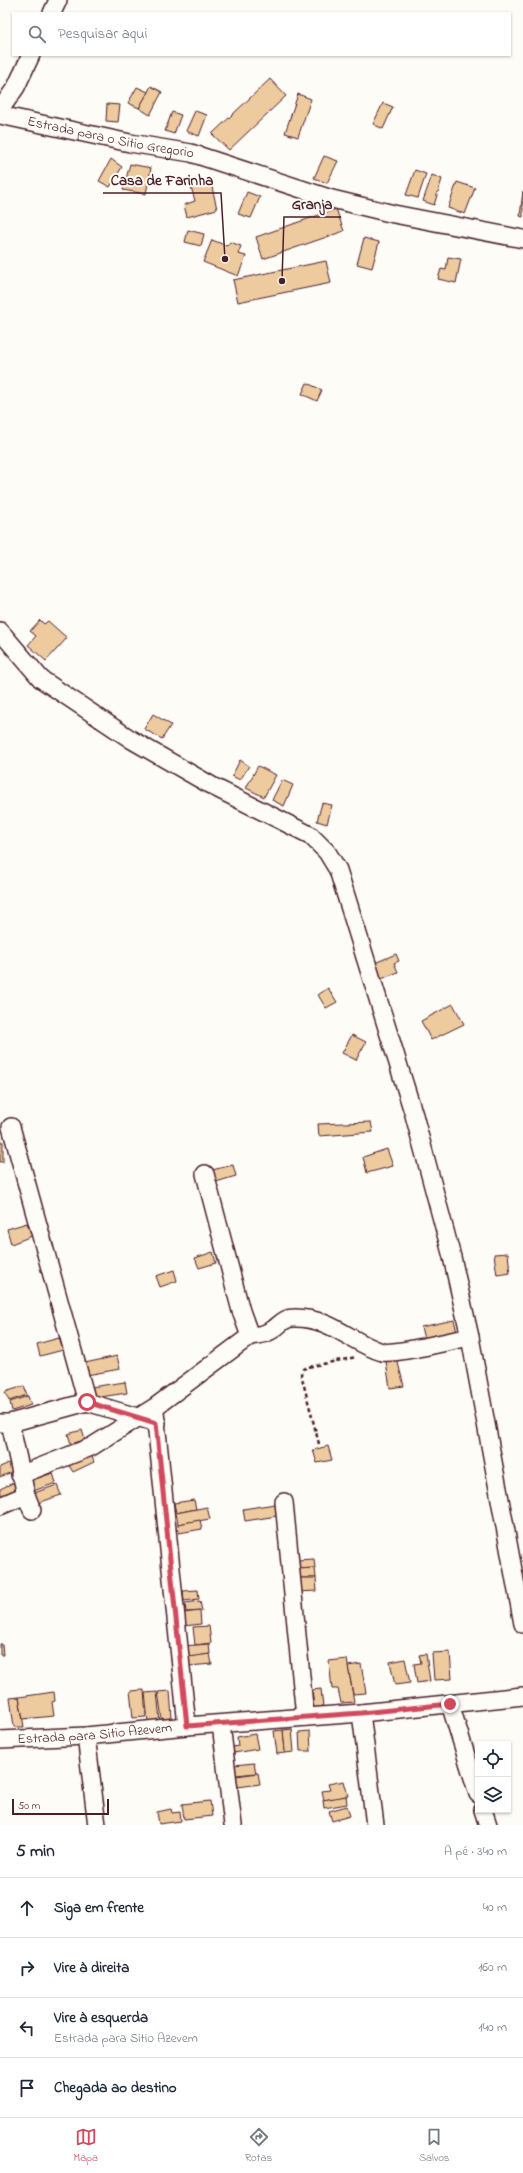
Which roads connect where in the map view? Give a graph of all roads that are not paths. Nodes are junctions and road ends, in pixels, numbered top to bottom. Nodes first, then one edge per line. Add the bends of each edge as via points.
1 (58, 0) edge
2 (52, 12) edge
3 (31, 56) edge
4 (0, 110) edge
5 (0, 115) edge
6 (523, 239) edge
7 (0, 631) edge
8 (11, 1127) dead end
9 (205, 1174) dead end
10 (250, 1336) junction
11 (470, 1337) junction
12 (87, 1402) junction
13 (156, 1415) junction
14 (138, 1418) junction
15 (5, 1423) edge
16 (20, 1475) junction
17 (284, 1502) dead end
18 (0, 1506) edge
19 (523, 1624) edge
20 (523, 1696) edge
21 (450, 1704) junction
22 (361, 1713) junction
23 (305, 1717) junction
24 (221, 1724) junction
25 (187, 1726) junction
26 (86, 1736) junction
27 (0, 1740) edge
28 (475, 1784) edge
29 (484, 1813) edge
30 (97, 1825) edge
31 (233, 1825) edge
32 (375, 1825) edge
33 (488, 1825) edge

1 - 2 street
3 - 4 street via 16,87
5 - 6 street, Estrada para o Sitio Gregorio via 190,153 332,199
7 - 11 street via 32,669 53,687 132,740 214,787 310,835 332,860 343,880 414,1115 452,1257
8 - 12 street
9 - 10 street
10 - 11 street via 268,1333 281,1321 293,1318 340,1330 374,1349 388,1352
10 - 13 street
11 - 19 street
12 - 14 street
12 - 15 street
13 - 14 street
13 - 25 street
14 - 16 street via 91,1447
15 - 16 street
16 - 18 street via 29,1503
17 - 23 street
20 - 21 street, Estrada para Sitio Azevem
21 - 22 street, Estrada para Sitio Azevem
21 - 28 street
22 - 23 street, Estrada para Sitio Azevem
22 - 32 street
23 - 24 street, Estrada para Sitio Azevem
24 - 25 street, Estrada para Sitio Azevem
24 - 31 street
25 - 26 street, Estrada para Sitio Azevem
26 - 27 street, Estrada para Sitio Azevem
26 - 30 street
29 - 33 street

